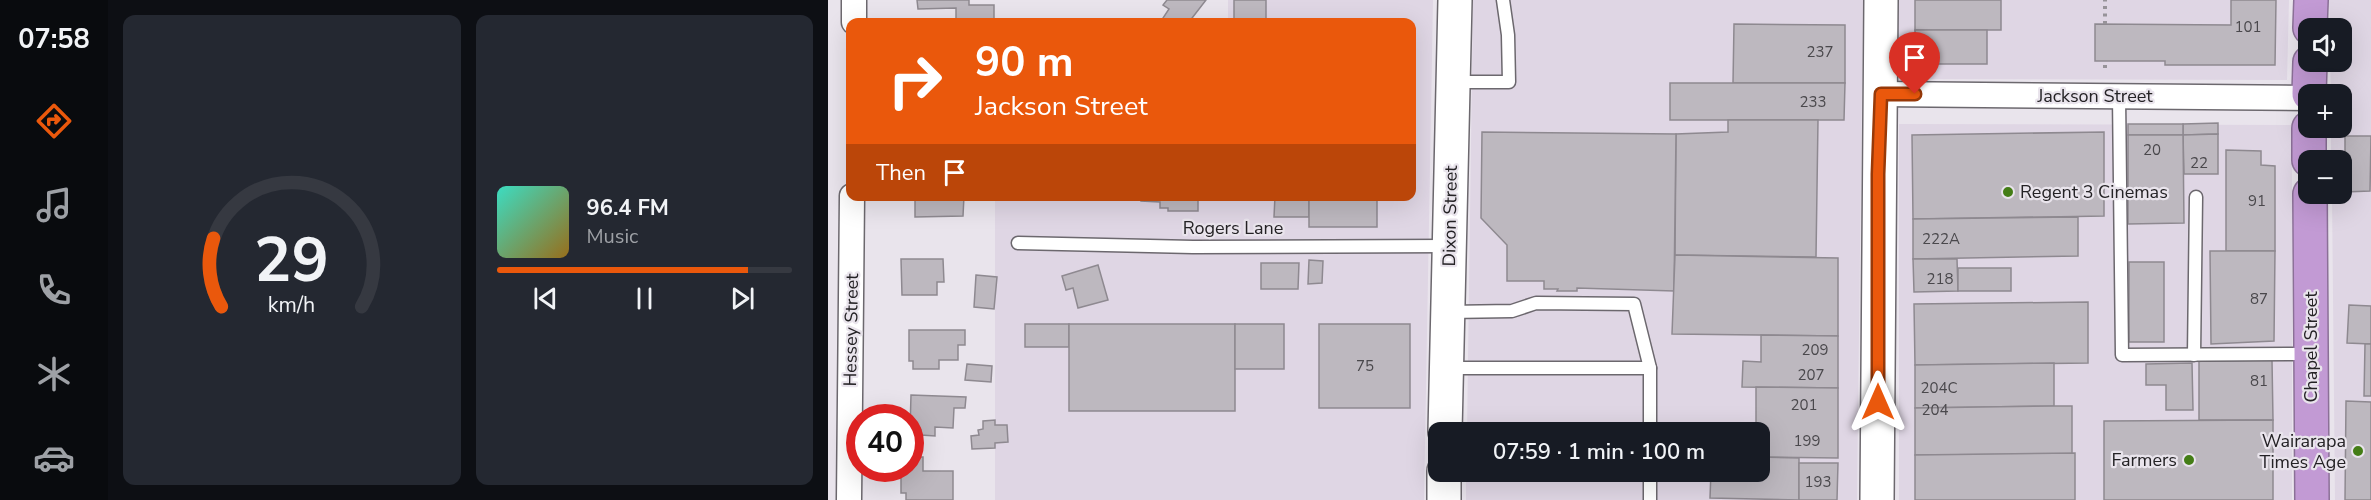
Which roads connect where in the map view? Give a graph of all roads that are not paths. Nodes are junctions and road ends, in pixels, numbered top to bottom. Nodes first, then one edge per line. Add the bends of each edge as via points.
1 (854, 0) edge
2 (1455, 0) edge
3 (1503, 0) edge
4 (1881, 0) edge
5 (2311, 0) edge
6 (854, 18) edge
7 (2310, 18) edge
8 (1453, 82) junction
9 (1881, 94) junction
10 (2119, 96) junction
11 (2298, 96) edge
12 (2196, 197) dead end
13 (852, 201) edge
14 (2310, 204) edge
15 (1018, 243) dead end
16 (1449, 246) junction
17 (1448, 312) junction
18 (2312, 354) junction
19 (2194, 355) junction
20 (1447, 368) junction
21 (1650, 368) junction
22 (1445, 422) edge
23 (1650, 422) edge
24 (1444, 482) edge
25 (1650, 482) edge
26 (849, 500) edge
27 (1444, 500) edge
28 (1650, 500) edge
29 (1877, 500) edge
30 (2312, 500) edge

1 - 6 street
2 - 8 street, Dixon Street
3 - 8 lane via 1509,82
4 - 9 street
5 - 7 highway
8 - 16 street, Dixon Street
9 - 10 street, Jackson Street
9 - 29 street
10 - 11 street, Jackson Street
10 - 19 lane via 2122,355
12 - 19 lane
13 - 26 street, Hessey Street
14 - 18 highway, Chapel Street
15 - 16 lane, Rogers Lane
16 - 17 street, Dixon Street
17 - 20 street, Dixon Street
17 - 21 lane via 1512,311 1536,303 1634,304
18 - 19 lane
18 - 30 highway, Chapel Street
20 - 21 lane
20 - 22 street, Dixon Street
21 - 23 lane
24 - 27 street
25 - 28 lane

